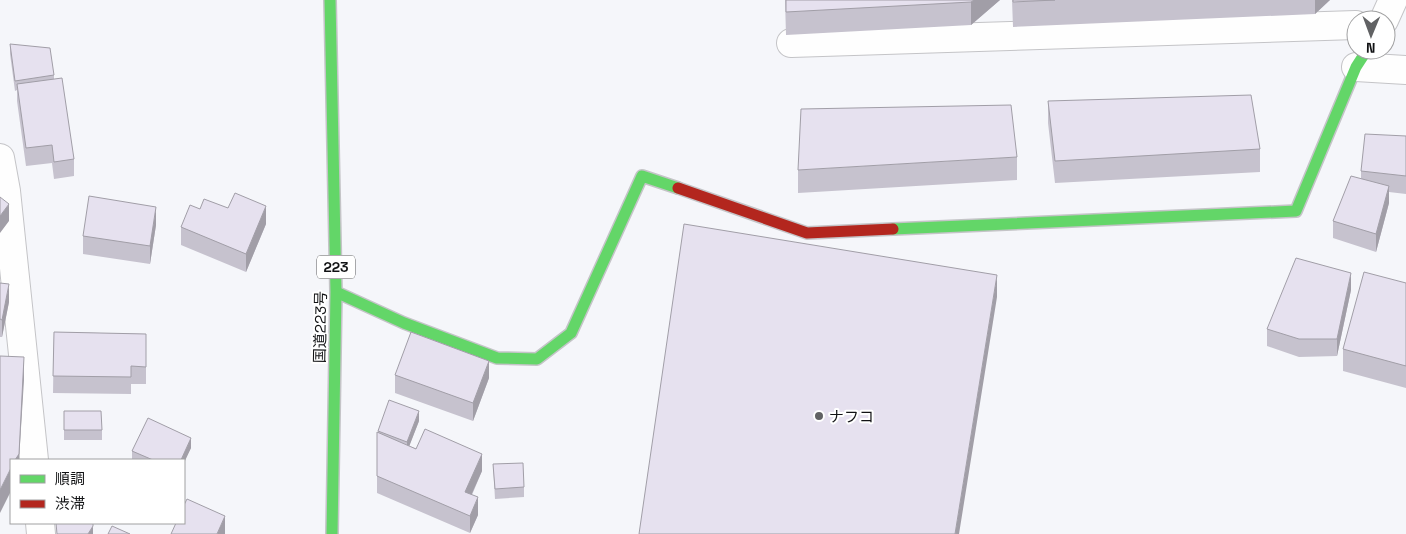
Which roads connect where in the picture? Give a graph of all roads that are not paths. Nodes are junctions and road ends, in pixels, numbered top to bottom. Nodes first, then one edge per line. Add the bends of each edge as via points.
1 (330, 0) edge
2 (1346, 25) edge
3 (791, 43) dead end
4 (1362, 60) edge
5 (1366, 60) edge
6 (1406, 70) edge
7 (0, 158) edge
8 (336, 292) junction
9 (34, 459) edge
10 (332, 534) edge

1 - 8 main road, 国道223号 / 223
2 - 3 street
4 - 8 main road via 1296,211 807,233 642,176 571,334 537,359 497,358 404,323
5 - 6 street
7 - 9 street
8 - 10 main road, 国道223号 / 223

